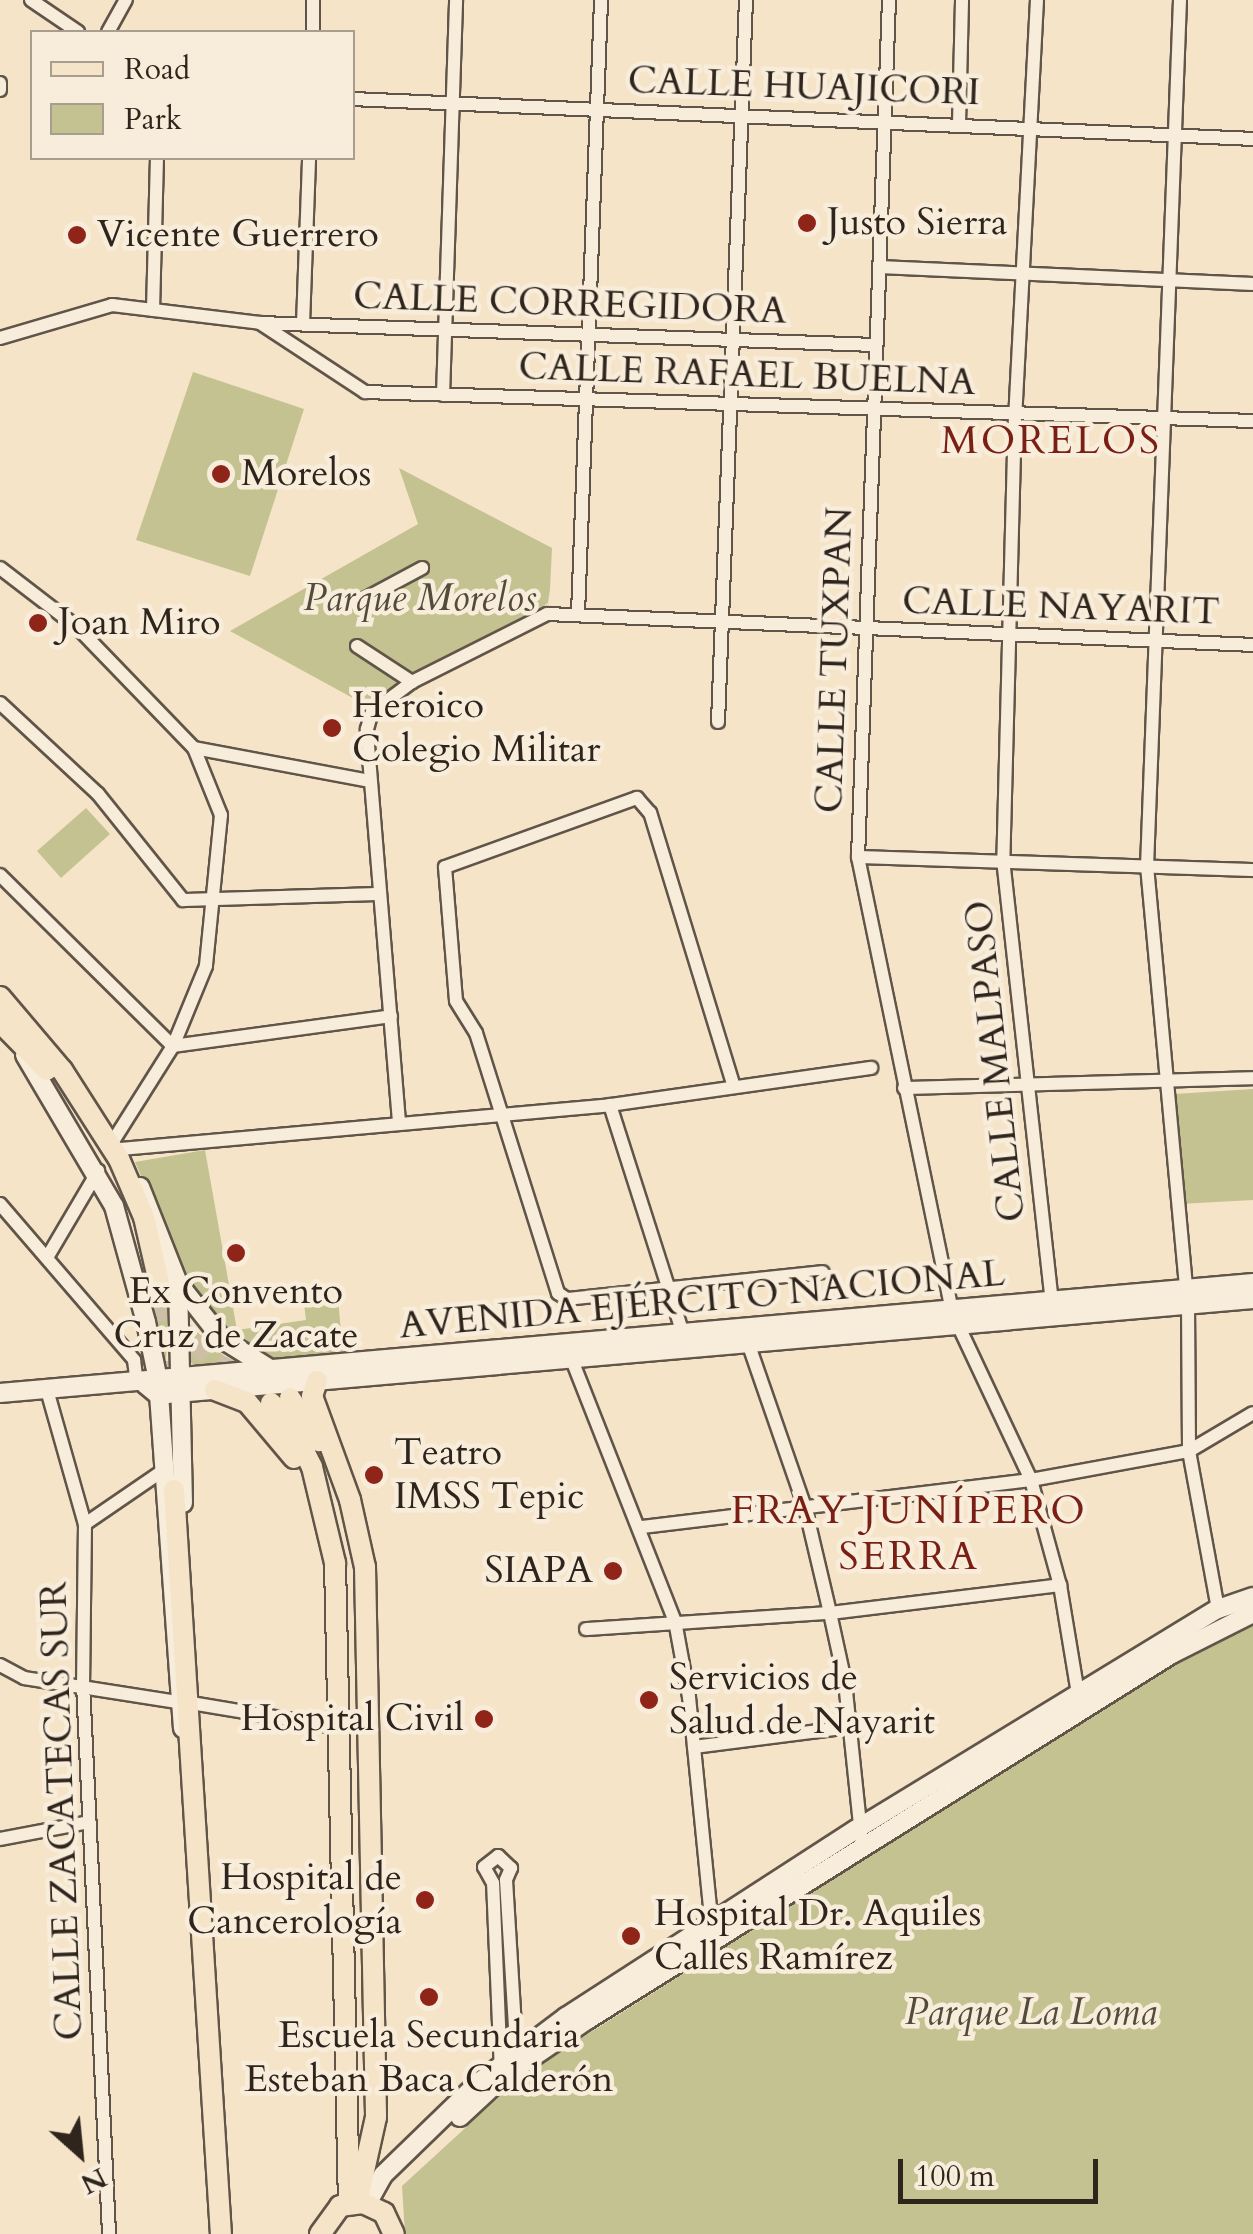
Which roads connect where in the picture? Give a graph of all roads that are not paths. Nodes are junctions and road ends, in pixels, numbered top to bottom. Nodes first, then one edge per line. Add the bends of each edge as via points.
1 (31, 0) edge
2 (126, 0) edge
3 (314, 0) edge
4 (456, 0) edge
5 (601, 0) edge
6 (746, 0) edge
7 (889, 0) edge
8 (962, 0) edge
9 (1037, 0) edge
10 (1180, 0) edge
11 (75, 30) edge
12 (109, 30) edge
13 (312, 30) edge
14 (355, 99) edge
15 (452, 103) junction
16 (597, 108) junction
17 (742, 114) junction
18 (886, 120) junction
19 (959, 124) junction
20 (1031, 127) junction
21 (1175, 136) junction
22 (1253, 138) edge
23 (156, 160) edge
24 (309, 160) edge
25 (880, 268) junction
26 (1025, 272) junction
27 (1170, 280) junction
28 (1253, 284) edge
29 (153, 310) junction
30 (260, 323) junction
31 (304, 324) junction
32 (444, 330) junction
33 (588, 335) junction
34 (0, 338) edge
35 (733, 340) junction
36 (876, 345) junction
37 (442, 394) junction
38 (586, 400) junction
39 (730, 404) junction
40 (874, 409) junction
41 (1015, 414) junction
42 (1164, 418) junction
43 (1253, 420) edge
44 (0, 568) edge
45 (422, 568) dead end
46 (357, 602) dead end
47 (578, 614) junction
48 (722, 626) junction
49 (865, 629) junction
50 (1012, 634) junction
51 (1156, 642) junction
52 (1253, 645) edge
53 (358, 646) dead end
54 (412, 682) junction
55 (0, 703) edge
56 (718, 722) dead end
57 (194, 748) junction
58 (370, 781) junction
59 (858, 857) junction
60 (1003, 858) junction
61 (1147, 866) junction
62 (1253, 870) edge
63 (0, 875) edge
64 (379, 894) junction
65 (217, 903) junction
66 (0, 996) edge
67 (390, 1016) junction
68 (11, 1026) edge
69 (172, 1046) junction
70 (871, 1068) dead end
71 (1253, 1078) edge
72 (1163, 1079) junction
73 (1028, 1084) junction
74 (734, 1087) junction
75 (904, 1088) junction
76 (610, 1104) junction
77 (500, 1114) junction
78 (399, 1122) junction
79 (118, 1144) junction
80 (98, 1172) junction
81 (0, 1204) edge
82 (48, 1256) junction
83 (823, 1272) dead end
84 (1253, 1284) edge
85 (670, 1285) junction
86 (164, 1290) junction
87 (1187, 1297) junction
88 (1253, 1300) edge
89 (1053, 1309) junction
90 (956, 1319) junction
91 (746, 1337) junction
92 (684, 1342) junction
93 (568, 1351) junction
94 (276, 1370) junction
95 (317, 1381) junction
96 (158, 1386) junction
97 (48, 1390) junction
98 (215, 1390) junction
99 (0, 1392) edge
100 (1253, 1413) edge
101 (1189, 1451) junction
102 (160, 1472) junction
103 (1030, 1480) junction
104 (174, 1490) dead end
105 (805, 1507) junction
106 (85, 1524) junction
107 (642, 1527) junction
108 (1060, 1585) junction
109 (1253, 1597) edge
110 (364, 1606) junction
111 (1218, 1609) junction
112 (830, 1613) junction
113 (1253, 1613) edge
114 (675, 1621) junction
115 (586, 1629) dead end
116 (335, 1655) junction
117 (0, 1666) edge
118 (83, 1684) junction
119 (184, 1702) junction
120 (1079, 1704) junction
121 (850, 1727) junction
122 (340, 1728) junction
123 (186, 1743) junction
124 (694, 1748) junction
125 (89, 1822) junction
126 (859, 1837) junction
127 (0, 1839) edge
128 (370, 1871) junction
129 (346, 1875) junction
130 (502, 1927) junction
131 (712, 1931) junction
132 (509, 2065) junction
133 (363, 2205) junction
134 (109, 2234) edge
135 (221, 2234) edge
136 (320, 2234) edge
137 (394, 2234) edge

1 - 11 street
2 - 12 street
3 - 13 street
4 - 15 street
5 - 16 street
6 - 17 street
7 - 18 street, CALLE TUXPAN
8 - 19 street
9 - 20 street, CALLE MALPASO
10 - 21 street
14 - 15 street, CALLE HUAJICORI
15 - 16 street, CALLE HUAJICORI
15 - 32 street
16 - 17 street, CALLE HUAJICORI
16 - 33 street
17 - 18 street, CALLE HUAJICORI
17 - 35 street
18 - 19 street, CALLE HUAJICORI
18 - 25 street, CALLE TUXPAN
19 - 20 street, CALLE HUAJICORI
20 - 21 street, CALLE HUAJICORI
20 - 26 street, CALLE MALPASO
21 - 22 street, CALLE HUAJICORI
21 - 27 street
23 - 29 street
24 - 31 street
25 - 26 street
25 - 36 street, CALLE TUXPAN
26 - 27 street
26 - 41 street, CALLE MALPASO
27 - 28 street
27 - 42 street
29 - 30 street, CALLE CORREGIDORA
29 - 34 street, CALLE CORREGIDORA via 112,305
30 - 31 street, CALLE CORREGIDORA
30 - 37 street, CALLE RAFAEL BUELNA via 364,392
31 - 32 street, CALLE CORREGIDORA
32 - 33 street, CALLE CORREGIDORA
32 - 37 street
33 - 35 street, CALLE CORREGIDORA
33 - 38 street
35 - 36 street, CALLE CORREGIDORA
35 - 39 street
36 - 40 street, CALLE TUXPAN
37 - 38 street, CALLE RAFAEL BUELNA
38 - 39 street, CALLE RAFAEL BUELNA
38 - 47 street
39 - 40 street, CALLE RAFAEL BUELNA
39 - 48 street
40 - 41 street, CALLE RAFAEL BUELNA
40 - 49 street, CALLE TUXPAN
41 - 42 street, CALLE RAFAEL BUELNA
41 - 50 street, CALLE MALPASO
42 - 43 street, CALLE RAFAEL BUELNA
42 - 51 street
44 - 57 street via 77,628
45 - 46 street
47 - 48 street, CALLE NAYARIT
47 - 54 street, CALLE NAYARIT via 547,614
48 - 49 street, CALLE NAYARIT
48 - 56 street
49 - 50 street, CALLE NAYARIT
49 - 59 street, CALLE TUXPAN
50 - 51 street, CALLE NAYARIT
50 - 60 street, CALLE MALPASO
51 - 52 street, CALLE NAYARIT
51 - 61 street
53 - 54 street
54 - 58 street, CALLE NAYARIT via 372,712 366,729
55 - 65 street via 98,794 172,894 194,904
57 - 58 street
57 - 65 street via 221,816
58 - 64 street
59 - 60 street
59 - 75 street, CALLE TUXPAN
60 - 61 street
60 - 73 street, CALLE MALPASO
61 - 62 street
61 - 72 street
63 - 69 street
64 - 65 street
64 - 67 street
65 - 69 street via 206,966
66 - 68 main road
67 - 69 street
67 - 78 street
68 - 79 main road via 66,1063
68 - 80 main road
68 - 86 main road via 88,1106 119,1159
69 - 79 street
70 - 74 street
71 - 72 street
72 - 73 street
72 - 87 street
73 - 75 street
73 - 89 street, CALLE MALPASO
74 - 76 street
74 - 77 street via 650,813 630,797 445,867 456,1002 476,1034
75 - 90 street, CALLE TUXPAN
76 - 77 street
76 - 85 street
77 - 78 street
77 - 85 street via 558,1293 568,1299
78 - 79 street
79 - 86 main road
80 - 82 street
80 - 96 main road via 126,1247
81 - 82 street
82 - 96 street
83 - 85 street
84 - 87 main road, AVENIDA EJÉRCITO NACIONAL
85 - 92 street
86 - 94 main road via 222,1340
86 - 96 main road
87 - 88 main road, AVENIDA EJÉRCITO NACIONAL
87 - 89 main road, AVENIDA EJÉRCITO NACIONAL
87 - 101 street
89 - 90 main road, AVENIDA EJÉRCITO NACIONAL
90 - 91 main road, AVENIDA EJÉRCITO NACIONAL
90 - 103 street, CALLE TUXPAN
91 - 92 main road, AVENIDA EJÉRCITO NACIONAL
91 - 105 street
92 - 93 main road, AVENIDA EJÉRCITO NACIONAL
93 - 94 main road, AVENIDA EJÉRCITO NACIONAL
93 - 95 main road, AVENIDA EJÉRCITO NACIONAL
93 - 107 street
94 - 96 main road, AVENIDA EJÉRCITO NACIONAL
95 - 98 main road, AVENIDA EJÉRCITO NACIONAL
95 - 110 main road via 312,1396 359,1531
96 - 97 main road
96 - 98 main road, AVENIDA EJÉRCITO NACIONAL
96 - 102 main road
96 - 119 main road
97 - 99 main road
97 - 106 street, CALLE ZACATECAS SUR
98 - 116 main road via 247,1402 293,1456 319,1538
100 - 101 street
101 - 103 street
101 - 111 street
102 - 106 street
102 - 119 main road
103 - 105 street
103 - 108 street, CALLE TUXPAN
104 - 123 main road
105 - 107 street
105 - 112 street
106 - 118 street, CALLE ZACATECAS SUR
107 - 114 street
108 - 112 street
108 - 120 street, CALLE TUXPAN
109 - 111 main road
110 - 116 main road via 345,1506 318,1438 280,1400 331,1535
110 - 128 main road
111 - 120 main road
112 - 114 street
112 - 121 street
113 - 120 main road
114 - 115 street
114 - 124 street
116 - 122 main road
117 - 118 street via 24,1678
118 - 119 street
118 - 125 street, CALLE ZACATECAS SUR
119 - 122 street
119 - 123 main road
120 - 126 main road
121 - 124 street
121 - 126 street
122 - 129 main road
123 - 135 main road
124 - 131 street
125 - 127 street
125 - 134 street, CALLE ZACATECAS SUR
126 - 131 main road
128 - 129 main road
128 - 133 main road via 376,2116
129 - 133 main road
130 - 130 street via 511,1868 498,1856 484,1867 494,1882
130 - 132 street
131 - 132 main road
132 - 133 main road
133 - 136 main road via 330,2214
133 - 137 main road

